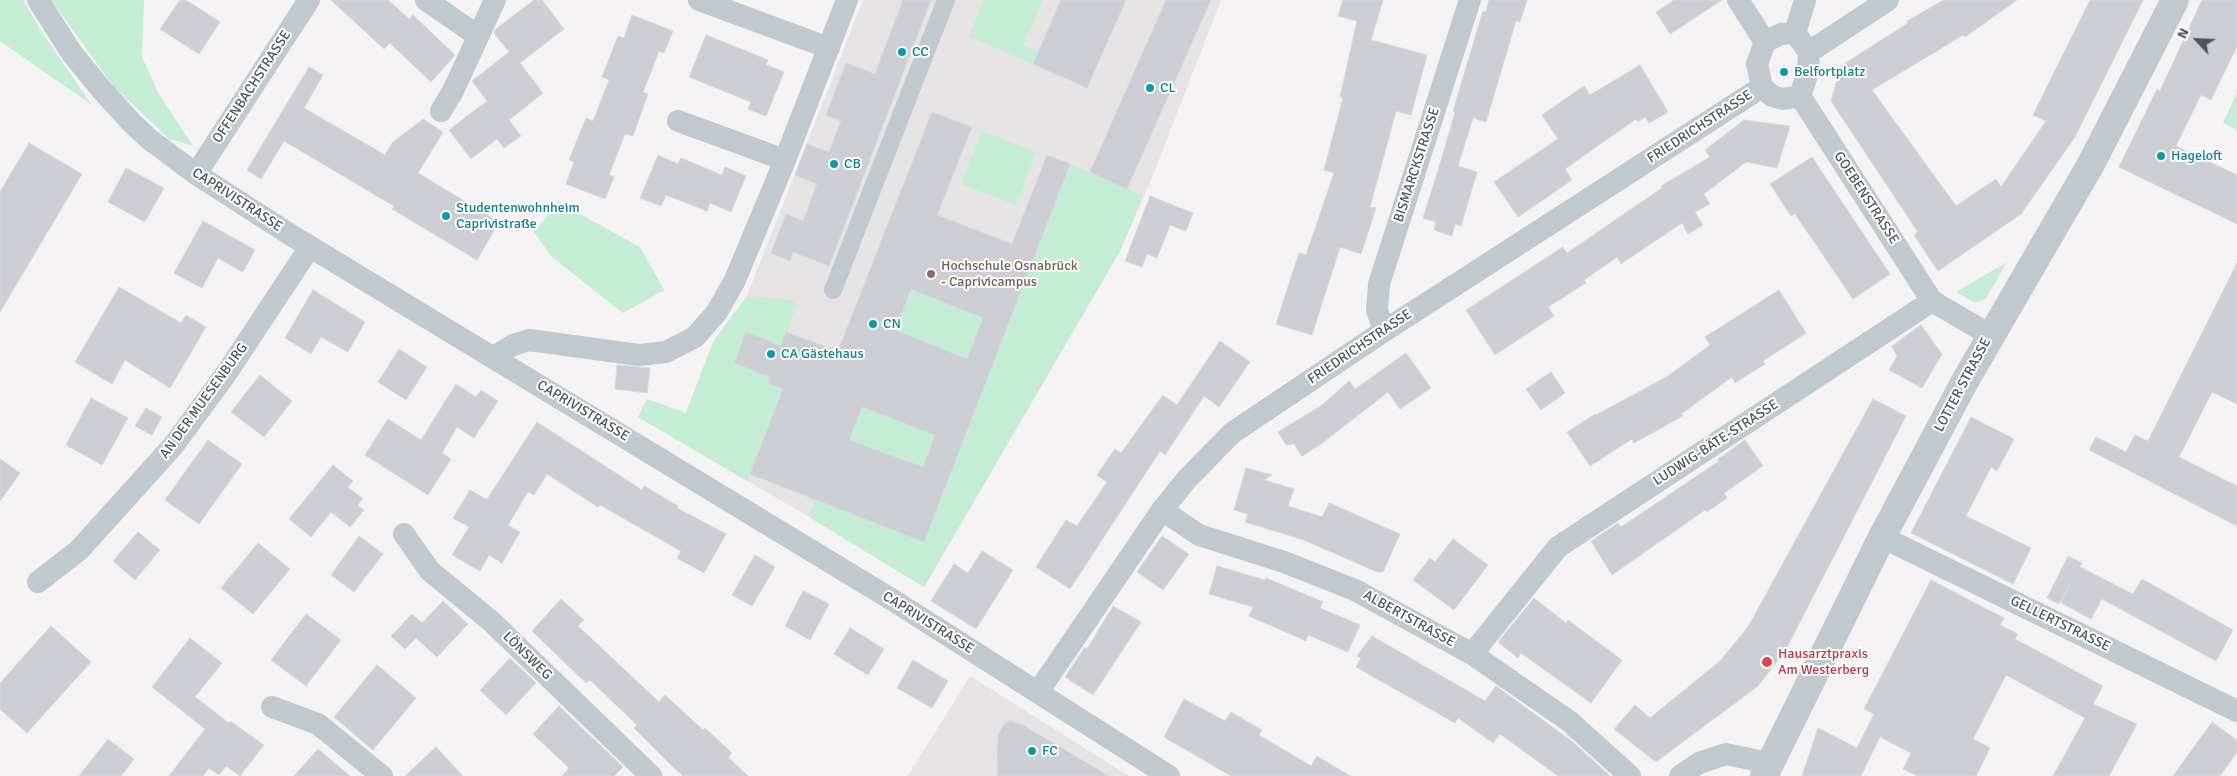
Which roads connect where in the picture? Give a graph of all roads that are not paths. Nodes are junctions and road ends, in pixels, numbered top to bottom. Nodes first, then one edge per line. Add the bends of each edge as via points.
1 (38, 0) edge
2 (309, 0) edge
3 (426, 0) edge
4 (495, 0) edge
5 (700, 0) edge
6 (847, 0) edge
7 (946, 0) edge
8 (1470, 0) edge
9 (1738, 0) edge
10 (1805, 0) edge
11 (1888, 0) edge
12 (2175, 0) edge
13 (1795, 33) junction
14 (478, 36) junction
15 (1765, 42) junction
16 (829, 48) junction
17 (1809, 52) junction
18 (1762, 87) junction
19 (1800, 96) junction
20 (440, 110) dead end
21 (678, 121) dead end
22 (785, 160) junction
23 (196, 174) junction
24 (310, 247) junction
25 (833, 290) dead end
26 (1932, 300) junction
27 (1384, 331) junction
28 (1990, 335) junction
29 (494, 357) junction
30 (1162, 510) junction
31 (404, 534) dead end
32 (1882, 537) junction
33 (38, 582) dead end
34 (1472, 654) junction
35 (1038, 692) junction
36 (272, 707) dead end
37 (2237, 712) edge
38 (1766, 769) edge
39 (382, 776) edge
40 (651, 776) edge
41 (1169, 776) edge
42 (1630, 776) edge
43 (1680, 776) edge

1 - 23 street, CAPRIVISTRASSE via 71,52 113,103 149,139
2 - 23 street, OFFENBACHSTRASSE
3 - 14 street
4 - 14 street
5 - 16 street
6 - 16 street
7 - 25 street
8 - 27 street, BISMARCKSTRASSE via 1379,284 1377,310
9 - 15 street
10 - 13 street
11 - 17 street
12 - 28 street, LOTTER STRASSE via 2091,164
13 - 15 street via 1781,34
13 - 17 street
14 - 20 street
15 - 18 street via 1757,64
16 - 22 street
17 - 19 street via 1808,72
18 - 19 street via 1772,96 1782,99
18 - 27 street, FRIEDRICHSTRASSE
19 - 26 street, GOEBENSTRASSE
21 - 22 street
22 - 29 street via 735,280 717,312 695,338 666,352 639,355 529,340
23 - 24 street, CAPRIVISTRASSE
24 - 29 street, CAPRIVISTRASSE
24 - 33 street, AN DER MUESENBURG via 226,374 173,446 80,550
26 - 28 street
26 - 34 street, LUDWIG-BÄTE-STRASSE via 1558,547
27 - 30 street, FRIEDRICHSTRASSE via 1232,434 1187,478
28 - 32 street, LOTTER STRASSE
29 - 35 street, CAPRIVISTRASSE
30 - 34 street, ALBERTSTRASSE via 1198,535 1284,562 1355,590
30 - 35 street, FRIEDRICHSTRASSE
31 - 40 street, LÖNSWEG via 430,571 492,622
32 - 37 street, GELLERTSTRASSE
32 - 38 street, LOTTER STRASSE
34 - 42 street, ALBERTSTRASSE via 1569,721
35 - 41 street, CAPRIVISTRASSE
36 - 39 street via 318,724
38 - 43 street via 1726,754 1699,762

